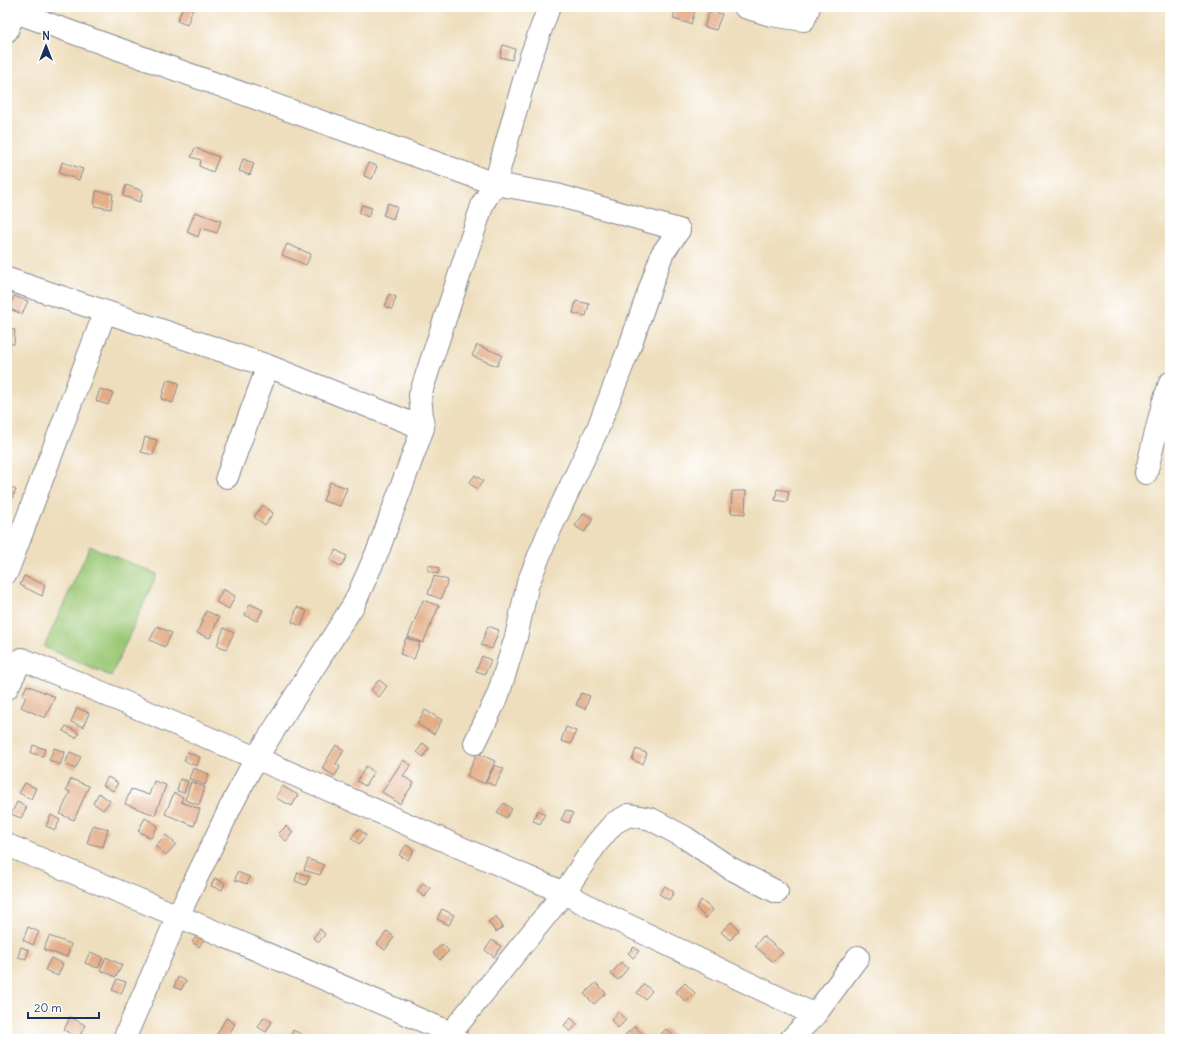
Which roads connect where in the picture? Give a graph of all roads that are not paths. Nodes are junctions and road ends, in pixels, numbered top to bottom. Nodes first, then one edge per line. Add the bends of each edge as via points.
1 (549, 7) edge
2 (745, 7) edge
3 (809, 7) edge
4 (11, 15) edge
5 (495, 184) junction
6 (7, 279) edge
7 (105, 312) junction
8 (268, 366) junction
9 (1170, 383) edge
10 (423, 428) junction
11 (1146, 473) dead end
12 (227, 477) dead end
13 (7, 570) edge
14 (7, 688) edge
15 (475, 743) dead end
16 (256, 758) junction
17 (7, 844) edge
18 (777, 892) dead end
19 (564, 893) junction
20 (178, 916) junction
21 (858, 958) dead end
22 (815, 1014) junction
23 (451, 1037) edge
24 (124, 1039) edge
25 (791, 1039) edge

1 - 5 street via 530,58
2 - 3 street via 771,15 804,20
4 - 5 street
5 - 10 street via 483,203 420,395
5 - 15 street via 557,195 679,230 662,254 598,428 528,583 516,637 498,696
6 - 7 street
7 - 8 street
7 - 13 street
8 - 10 street
8 - 12 street
9 - 11 street
10 - 16 street via 379,548 354,604
14 - 16 street via 22,659
16 - 19 street
16 - 20 street
17 - 20 street
18 - 19 street via 730,868 652,819 629,815 614,823 596,844
19 - 22 street
19 - 23 street
20 - 23 street
20 - 24 street
21 - 22 street
22 - 25 street

